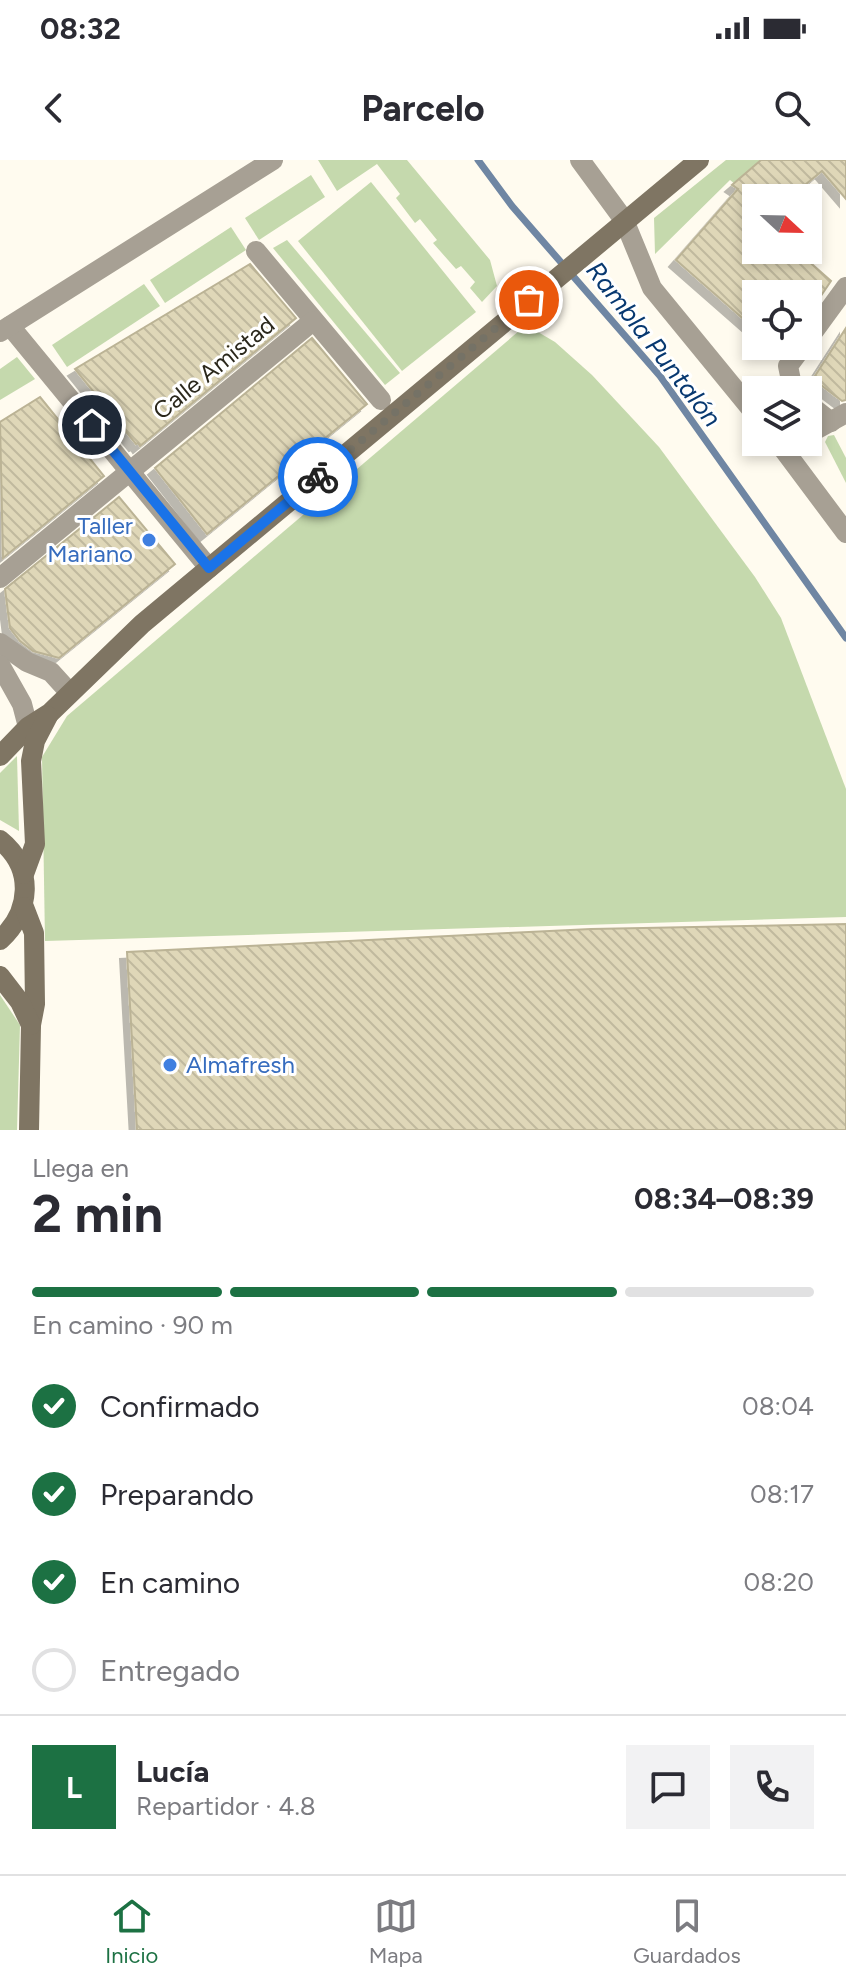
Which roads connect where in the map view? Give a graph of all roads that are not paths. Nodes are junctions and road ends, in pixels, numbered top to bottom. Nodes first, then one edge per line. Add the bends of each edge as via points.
1 (273, 160) edge
2 (580, 160) edge
3 (699, 160) edge
4 (618, 226) junction
5 (256, 251) dead end
6 (846, 287) edge
7 (822, 320) edge
8 (313, 321) junction
9 (5, 329) edge
10 (742, 398) edge
11 (381, 400) dead end
12 (793, 456) edge
13 (130, 472) junction
14 (846, 533) edge
15 (209, 568) junction
16 (0, 578) edge
17 (0, 643) edge
18 (0, 665) edge
19 (70, 693) junction
20 (50, 713) junction
21 (28, 727) junction
22 (0, 756) edge
23 (0, 840) edge
24 (24, 874) junction
25 (24, 907) junction
26 (0, 940) edge
27 (0, 976) edge
28 (31, 1025) junction
29 (29, 1130) edge

1 - 9 street
2 - 4 street
3 - 4 street
4 - 10 street via 652,288
4 - 15 street
5 - 8 street
6 - 7 street
8 - 11 street
8 - 13 street, Calle Amistad
9 - 13 street
12 - 14 street
13 - 15 street
13 - 16 street, Calle Amistad
15 - 19 street
17 - 19 street via 51,672
18 - 21 street
19 - 20 street
20 - 21 street
20 - 24 street via 31,761 35,844
21 - 22 street
23 - 24 street
24 - 25 street
25 - 26 street
25 - 28 street via 34,933
27 - 28 street
28 - 29 street

